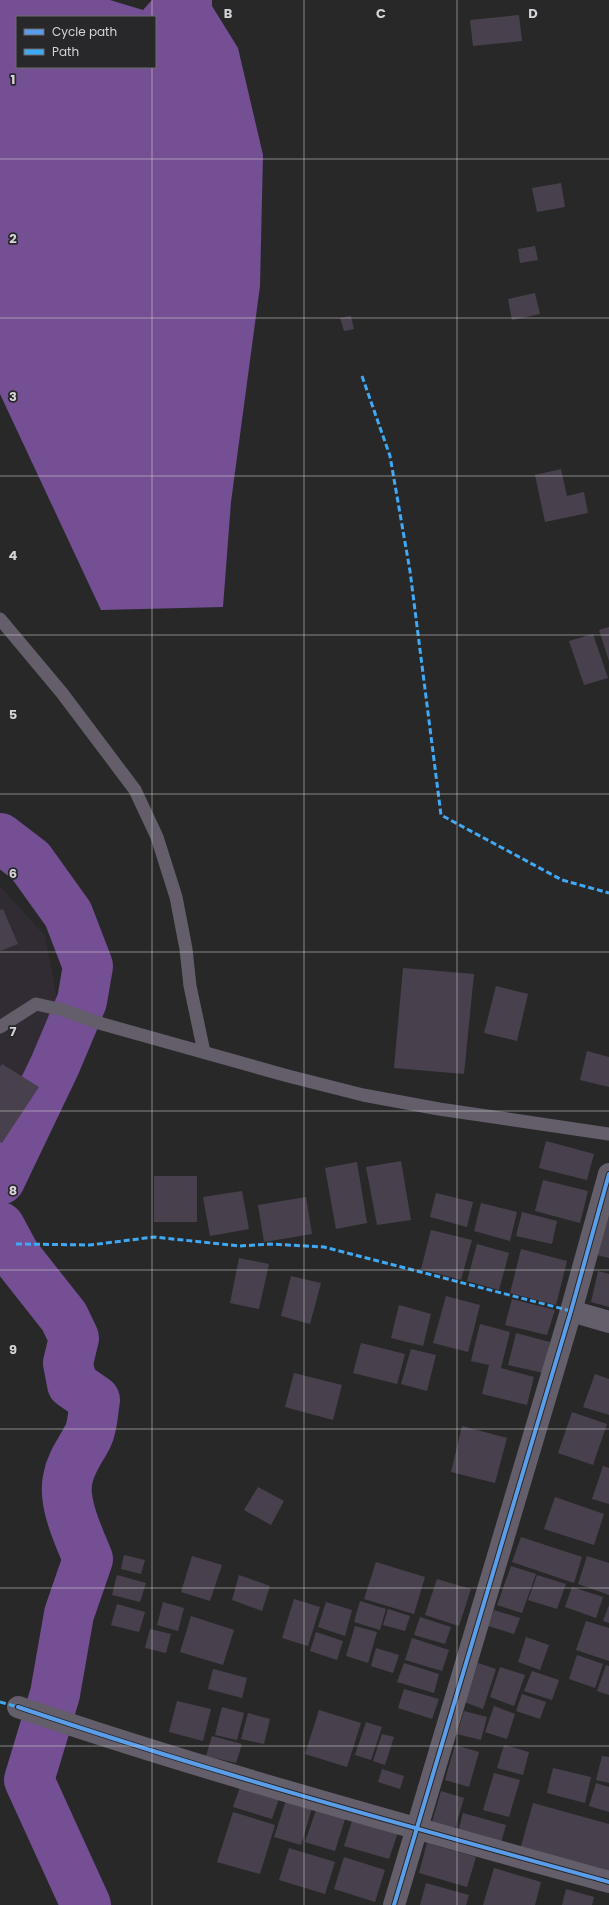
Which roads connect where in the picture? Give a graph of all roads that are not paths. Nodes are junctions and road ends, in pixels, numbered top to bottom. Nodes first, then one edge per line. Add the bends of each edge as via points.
1 (0, 619) edge
2 (0, 1027) edge
3 (204, 1052) junction
4 (609, 1134) edge
5 (609, 1174) edge
6 (571, 1311) junction
7 (609, 1322) edge
8 (18, 1707) dead end
9 (418, 1829) junction
10 (609, 1882) edge
11 (394, 1905) edge

1 - 3 lane via 62,694 135,790 157,837 176,897 190,986
2 - 3 lane via 36,1004
3 - 4 lane via 363,1095
5 - 6 street
6 - 7 street
6 - 9 street
8 - 9 street via 159,1753
9 - 10 street
9 - 11 street

